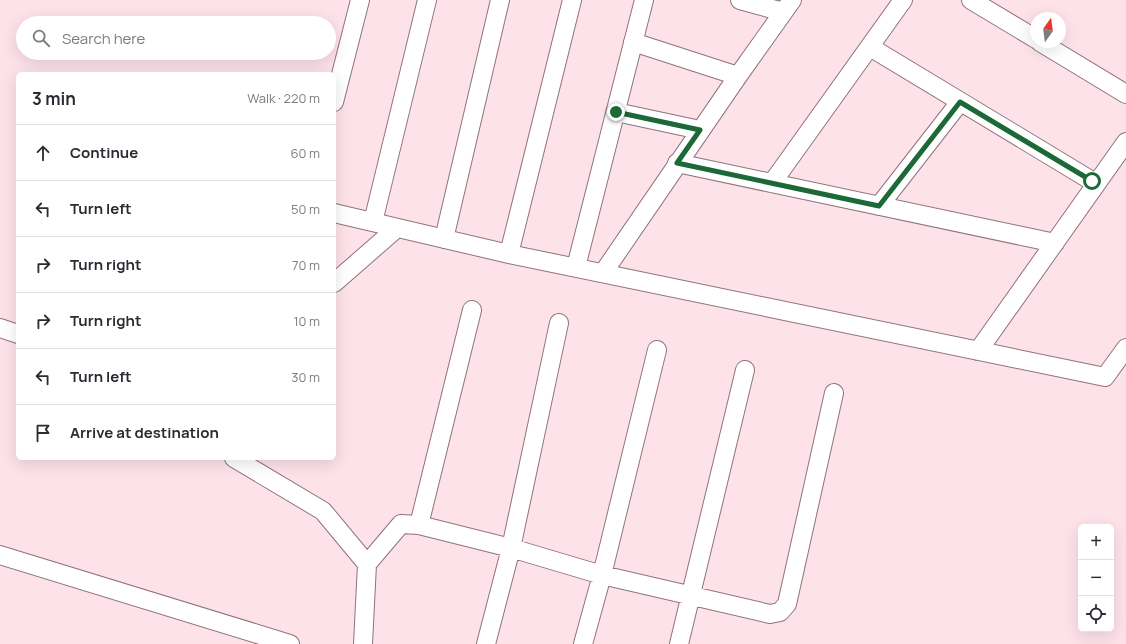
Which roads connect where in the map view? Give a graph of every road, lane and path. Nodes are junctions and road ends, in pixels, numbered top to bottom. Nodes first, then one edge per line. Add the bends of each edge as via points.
1 (360, 0) edge
2 (427, 0) edge
3 (500, 0) edge
4 (572, 0) edge
5 (644, 0) edge
6 (740, 0) edge
7 (903, 0) edge
8 (972, 0) edge
9 (788, 6) edge
10 (1030, 36) edge
11 (633, 42) junction
12 (870, 47) junction
13 (1050, 48) edge
14 (738, 76) junction
15 (336, 94) edge
16 (1126, 94) edge
17 (960, 102) junction
18 (616, 112) junction
19 (700, 130) junction
20 (1126, 142) edge
21 (677, 163) junction
22 (1092, 181) dead end
23 (772, 183) junction
24 (879, 206) junction
25 (336, 213) edge
26 (373, 222) junction
27 (397, 228) junction
28 (444, 239) junction
29 (1055, 243) junction
30 (509, 254) junction
31 (576, 267) junction
32 (603, 273) junction
33 (336, 280) edge
34 (472, 310) dead end
35 (559, 323) dead end
36 (0, 328) edge
37 (16, 333) edge
38 (1126, 348) edge
39 (656, 350) dead end
40 (978, 351) junction
41 (745, 370) dead end
42 (834, 393) dead end
43 (237, 460) edge
44 (419, 525) junction
45 (511, 548) junction
46 (0, 555) edge
47 (367, 564) junction
48 (602, 575) junction
49 (690, 595) junction
50 (290, 644) edge
51 (363, 644) edge
52 (486, 644) edge
53 (583, 644) edge
54 (679, 644) edge

1 - 15 street
2 - 26 street
3 - 28 street
4 - 30 street
5 - 11 street
6 - 9 street
7 - 12 street
8 - 10 street
9 - 14 street
11 - 14 street
11 - 18 street
12 - 17 street
12 - 23 street
13 - 16 street
14 - 19 street
17 - 22 street
17 - 24 street
18 - 19 street
18 - 31 street
19 - 21 street
20 - 29 street
21 - 23 street
21 - 32 street
23 - 24 street
24 - 29 street
25 - 26 street
26 - 27 street
27 - 28 street
27 - 33 street
28 - 30 street
29 - 40 street
30 - 31 street
31 - 32 street
32 - 40 street
34 - 44 street
35 - 45 street
36 - 37 street
38 - 40 street via 1105,378
39 - 48 street
41 - 49 street
42 - 49 street via 787,604 780,612 770,614
43 - 47 street via 323,511
44 - 45 street
44 - 47 street via 401,524
45 - 48 street
45 - 52 street
46 - 50 street
47 - 51 street
48 - 49 street
48 - 53 street
49 - 54 street

